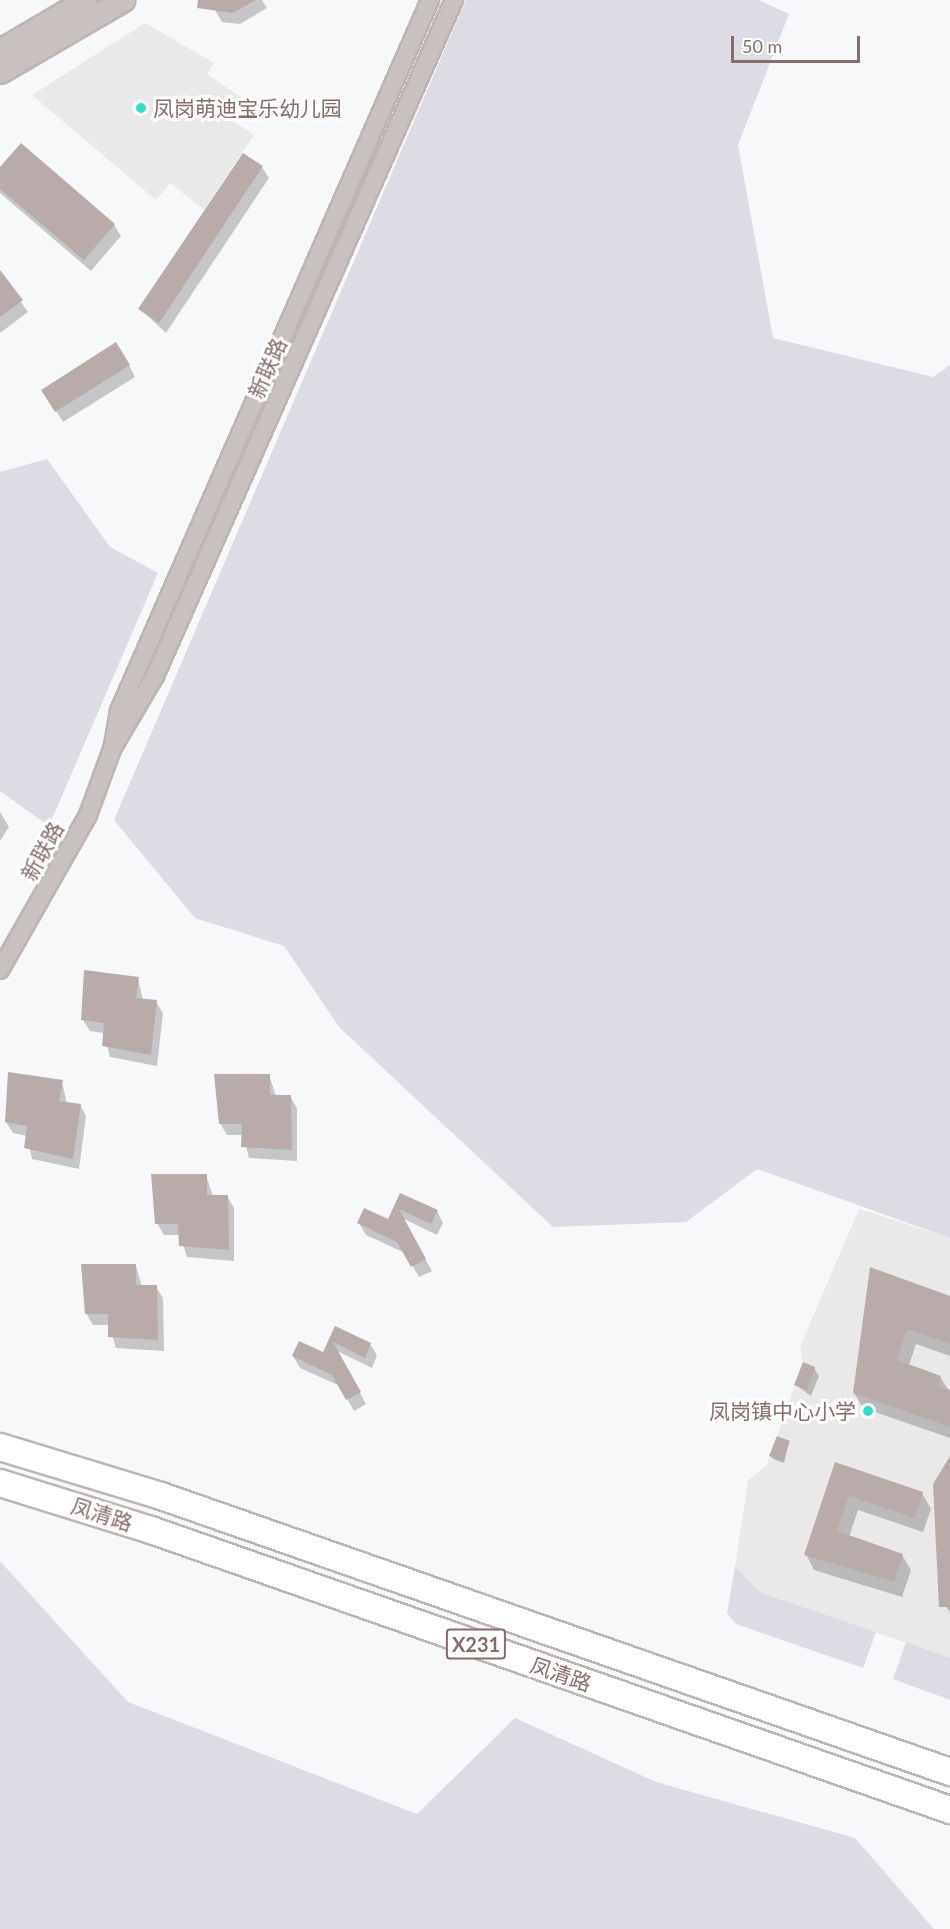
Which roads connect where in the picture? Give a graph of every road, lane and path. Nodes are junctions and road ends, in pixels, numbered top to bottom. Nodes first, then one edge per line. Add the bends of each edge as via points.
1 (85, 0) edge
2 (123, 0) edge
3 (430, 0) edge
4 (454, 0) edge
5 (0, 50) edge
6 (0, 72) edge
7 (112, 749) junction
8 (0, 970) edge
9 (0, 1446) edge
10 (0, 1483) edge
11 (950, 1772) edge
12 (950, 1810) edge

1 - 5 street
2 - 6 street
3 - 7 street, 新联路 via 119,711
4 - 7 street, 新联路 via 155,676
7 - 8 street, 新联路 via 79,832
9 - 11 main road, 凤清路 / X231 via 142,1490
10 - 12 main road, 凤清路 / X231 via 142,1527

